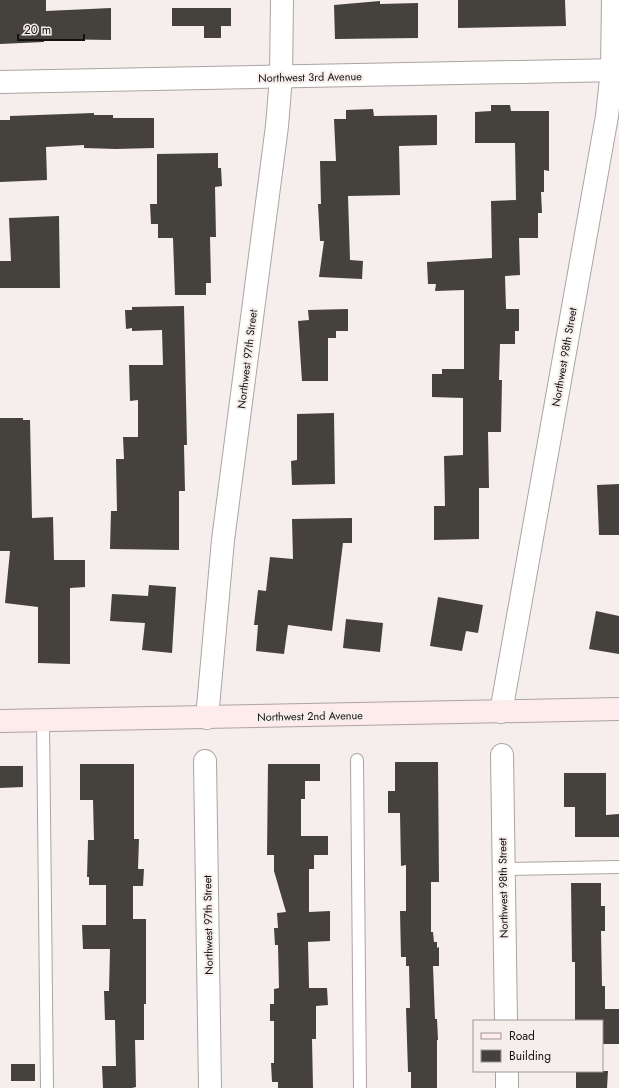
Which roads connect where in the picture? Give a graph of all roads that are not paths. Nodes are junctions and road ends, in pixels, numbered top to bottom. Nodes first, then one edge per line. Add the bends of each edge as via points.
1 (282, 0) edge
2 (613, 0) edge
3 (615, 70) edge
4 (281, 77) junction
5 (0, 82) edge
6 (619, 709) edge
7 (501, 712) junction
8 (208, 718) junction
9 (0, 721) edge
10 (43, 721) junction
11 (502, 755) dead end
12 (357, 760) dead end
13 (205, 761) dead end
14 (619, 867) edge
15 (503, 869) junction
16 (506, 1020) edge
17 (506, 1072) edge
18 (47, 1088) edge
19 (210, 1088) edge
20 (360, 1088) edge
21 (507, 1088) edge

1 - 4 street, Northwest 97th Street
2 - 3 street, Northwest 98th Street
3 - 4 street, Northwest 3rd Avenue
3 - 7 street, Northwest 98th Street
4 - 5 street, Northwest 3rd Avenue
4 - 8 street, Northwest 97th Street via 277,126 223,540
6 - 7 street, Northwest 2nd Avenue
7 - 8 street, Northwest 2nd Avenue
8 - 10 street, Northwest 2nd Avenue
9 - 10 street, Northwest 2nd Avenue
10 - 18 lane
11 - 15 street, Northwest 98th Street
12 - 20 lane
13 - 19 street, Northwest 97th Street
14 - 15 lane
15 - 16 street, Northwest 98th Street
17 - 21 street

